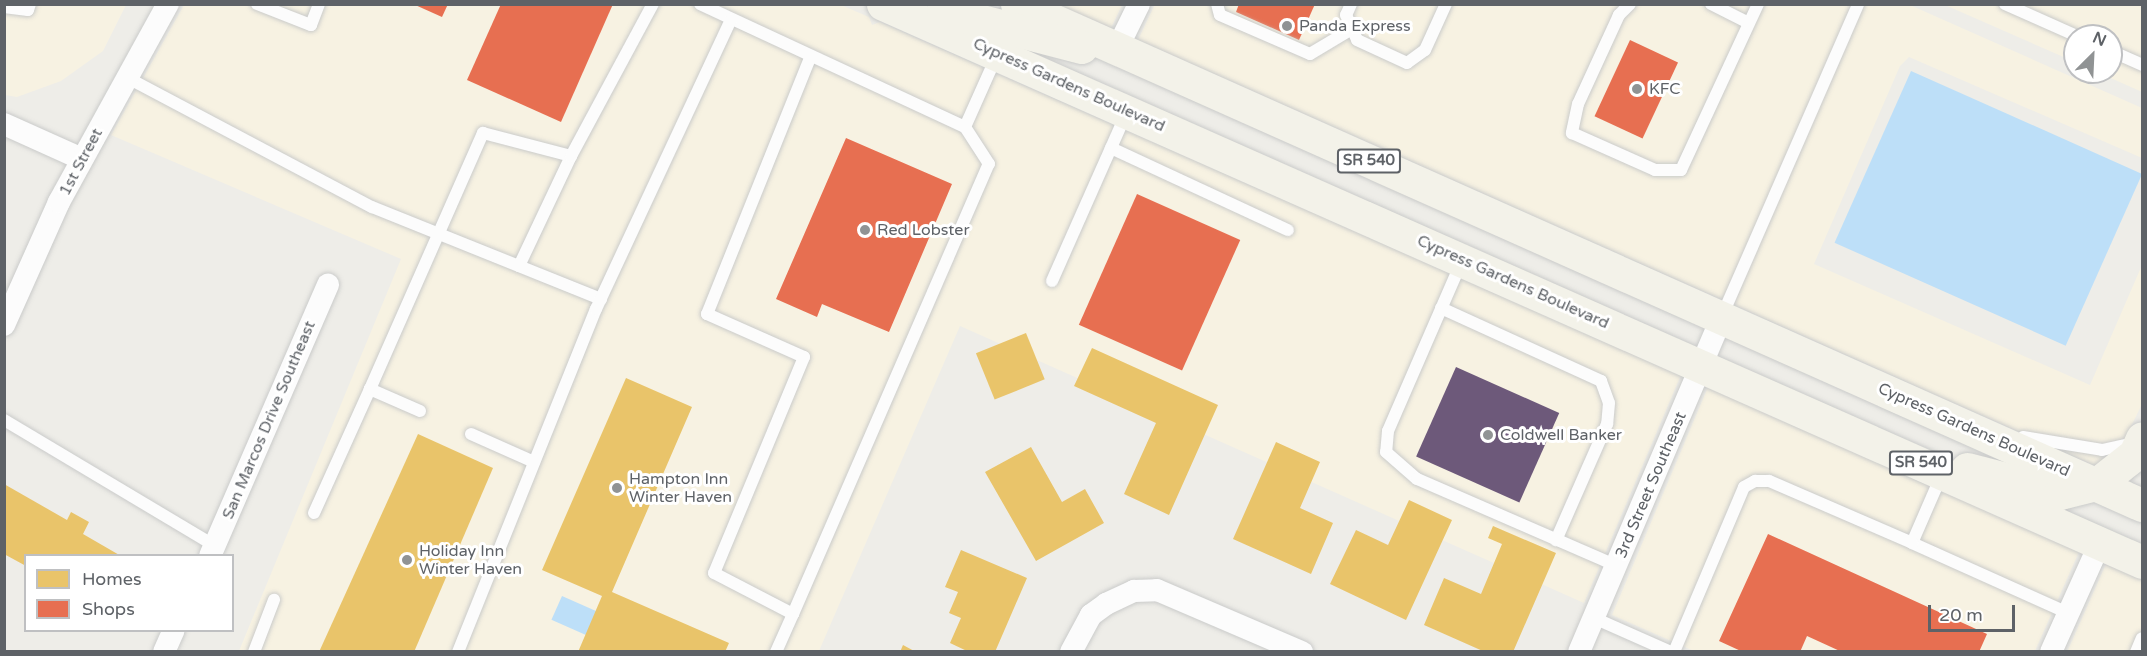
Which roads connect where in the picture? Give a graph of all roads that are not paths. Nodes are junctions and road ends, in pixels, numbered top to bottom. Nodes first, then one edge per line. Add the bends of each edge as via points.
1 (30, 4) edge
2 (168, 4) edge
3 (257, 4) edge
4 (319, 4) edge
5 (653, 4) edge
6 (700, 4) edge
7 (883, 4) edge
8 (915, 4) edge
9 (1017, 4) edge
10 (1138, 4) edge
11 (1217, 4) edge
12 (1351, 4) edge
13 (1446, 4) edge
14 (1630, 4) edge
15 (1711, 4) edge
16 (1758, 4) edge
17 (1858, 4) edge
18 (2005, 4) edge
19 (4, 7) edge
20 (731, 20) junction
21 (1749, 23) junction
22 (1352, 29) junction
23 (2063, 30) edge
24 (1117, 49) junction
25 (998, 54) junction
26 (2123, 56) edge
27 (810, 58) junction
28 (2142, 65) edge
29 (128, 78) junction
30 (1128, 111) junction
31 (4, 124) edge
32 (965, 127) junction
33 (1111, 148) junction
34 (571, 156) junction
35 (82, 159) junction
36 (1288, 230) dead end
37 (439, 234) junction
38 (1462, 259) junction
39 (519, 266) junction
40 (1052, 281) dead end
41 (328, 285) dead end
42 (601, 299) junction
43 (1441, 308) junction
44 (1722, 317) junction
45 (4, 325) edge
46 (1701, 365) junction
47 (370, 389) junction
48 (1919, 405) junction
49 (420, 411) dead end
50 (4, 420) edge
51 (471, 434) dead end
52 (2142, 436) edge
53 (1909, 458) junction
54 (534, 462) junction
55 (1942, 473) junction
56 (2097, 484) junction
57 (2142, 505) edge
58 (314, 513) dead end
59 (1556, 540) junction
60 (1912, 543) junction
61 (2100, 543) junction
62 (2142, 545) edge
63 (212, 550) edge
64 (2142, 562) edge
65 (1617, 566) junction
66 (274, 600) dead end
67 (793, 614) junction
68 (2068, 614) junction
69 (1594, 618) junction
70 (173, 632) edge
71 (2142, 638) edge
72 (164, 651) edge
73 (254, 651) edge
74 (458, 651) edge
75 (776, 651) edge
76 (1071, 651) edge
77 (1302, 651) edge
78 (1579, 651) edge
79 (1673, 651) edge
80 (2051, 651) edge
81 (2136, 651) edge

1 - 19 lane via 28,9
2 - 29 street, 1st Street
3 - 4 lane via 310,25
5 - 34 lane
6 - 20 lane
7 - 25 main road, Cypress Gardens Boulevard / SR 540
8 - 24 main road via 1063,46
9 - 24 main road, Cypress Gardens Boulevard / SR 540
10 - 24 street
11 - 22 lane via 1220,15 1310,54
12 - 22 lane via 1346,15
13 - 22 lane via 1425,50 1407,63 1357,40
14 - 21 lane via 1619,15 1578,104 1572,133 1655,170 1681,170
15 - 21 lane
16 - 21 lane
17 - 44 lane
18 - 23 lane
20 - 27 lane
20 - 42 lane
24 - 44 main road, Cypress Gardens Boulevard / SR 540
25 - 30 main road, Cypress Gardens Boulevard / SR 540
25 - 32 lane
26 - 28 lane
27 - 32 lane
27 - 67 lane via 707,314 804,357 714,573
29 - 35 street, 1st Street
29 - 37 lane via 372,207
30 - 33 lane
30 - 38 main road, Cypress Gardens Boulevard / SR 540
31 - 35 street
32 - 67 lane via 989,164
33 - 36 lane
33 - 40 lane
34 - 37 lane via 483,133
34 - 39 lane
35 - 45 street, 1st Street
37 - 39 lane
37 - 47 lane
38 - 43 lane
38 - 46 main road, Cypress Gardens Boulevard / SR 540
39 - 42 lane
41 - 63 street, San Marcos Drive Southeast
42 - 54 lane
43 - 59 lane via 1600,381 1609,404 1606,424
43 - 59 lane via 1388,430 1386,452 1417,479
44 - 46 street, 3rd Street Southeast
44 - 48 main road, Cypress Gardens Boulevard / SR 540
46 - 53 main road, Cypress Gardens Boulevard / SR 540
46 - 65 street, 3rd Street Southeast
47 - 49 lane
47 - 58 lane
48 - 52 lane via 2083,449 2120,447
48 - 56 main road, Cypress Gardens Boulevard / SR 540
50 - 63 lane
51 - 54 lane
52 - 56 main road via 2135,454
53 - 55 main road, Cypress Gardens Boulevard / SR 540
53 - 56 main road via 2060,493
54 - 74 lane
55 - 60 lane
55 - 61 main road, Cypress Gardens Boulevard / SR 540
56 - 57 main road, Cypress Gardens Boulevard / SR 540
59 - 65 lane
60 - 68 lane
60 - 79 lane via 1769,481 1755,481 1744,487
61 - 62 main road
61 - 64 main road, Cypress Gardens Boulevard / SR 540
61 - 68 street
65 - 69 street, 3rd Street Southeast
66 - 73 lane
67 - 75 lane
68 - 80 street
69 - 78 street, 3rd Street Southeast
69 - 79 lane
70 - 72 street
71 - 81 lane
76 - 77 street via 1091,615 1106,604 1134,591 1157,590

